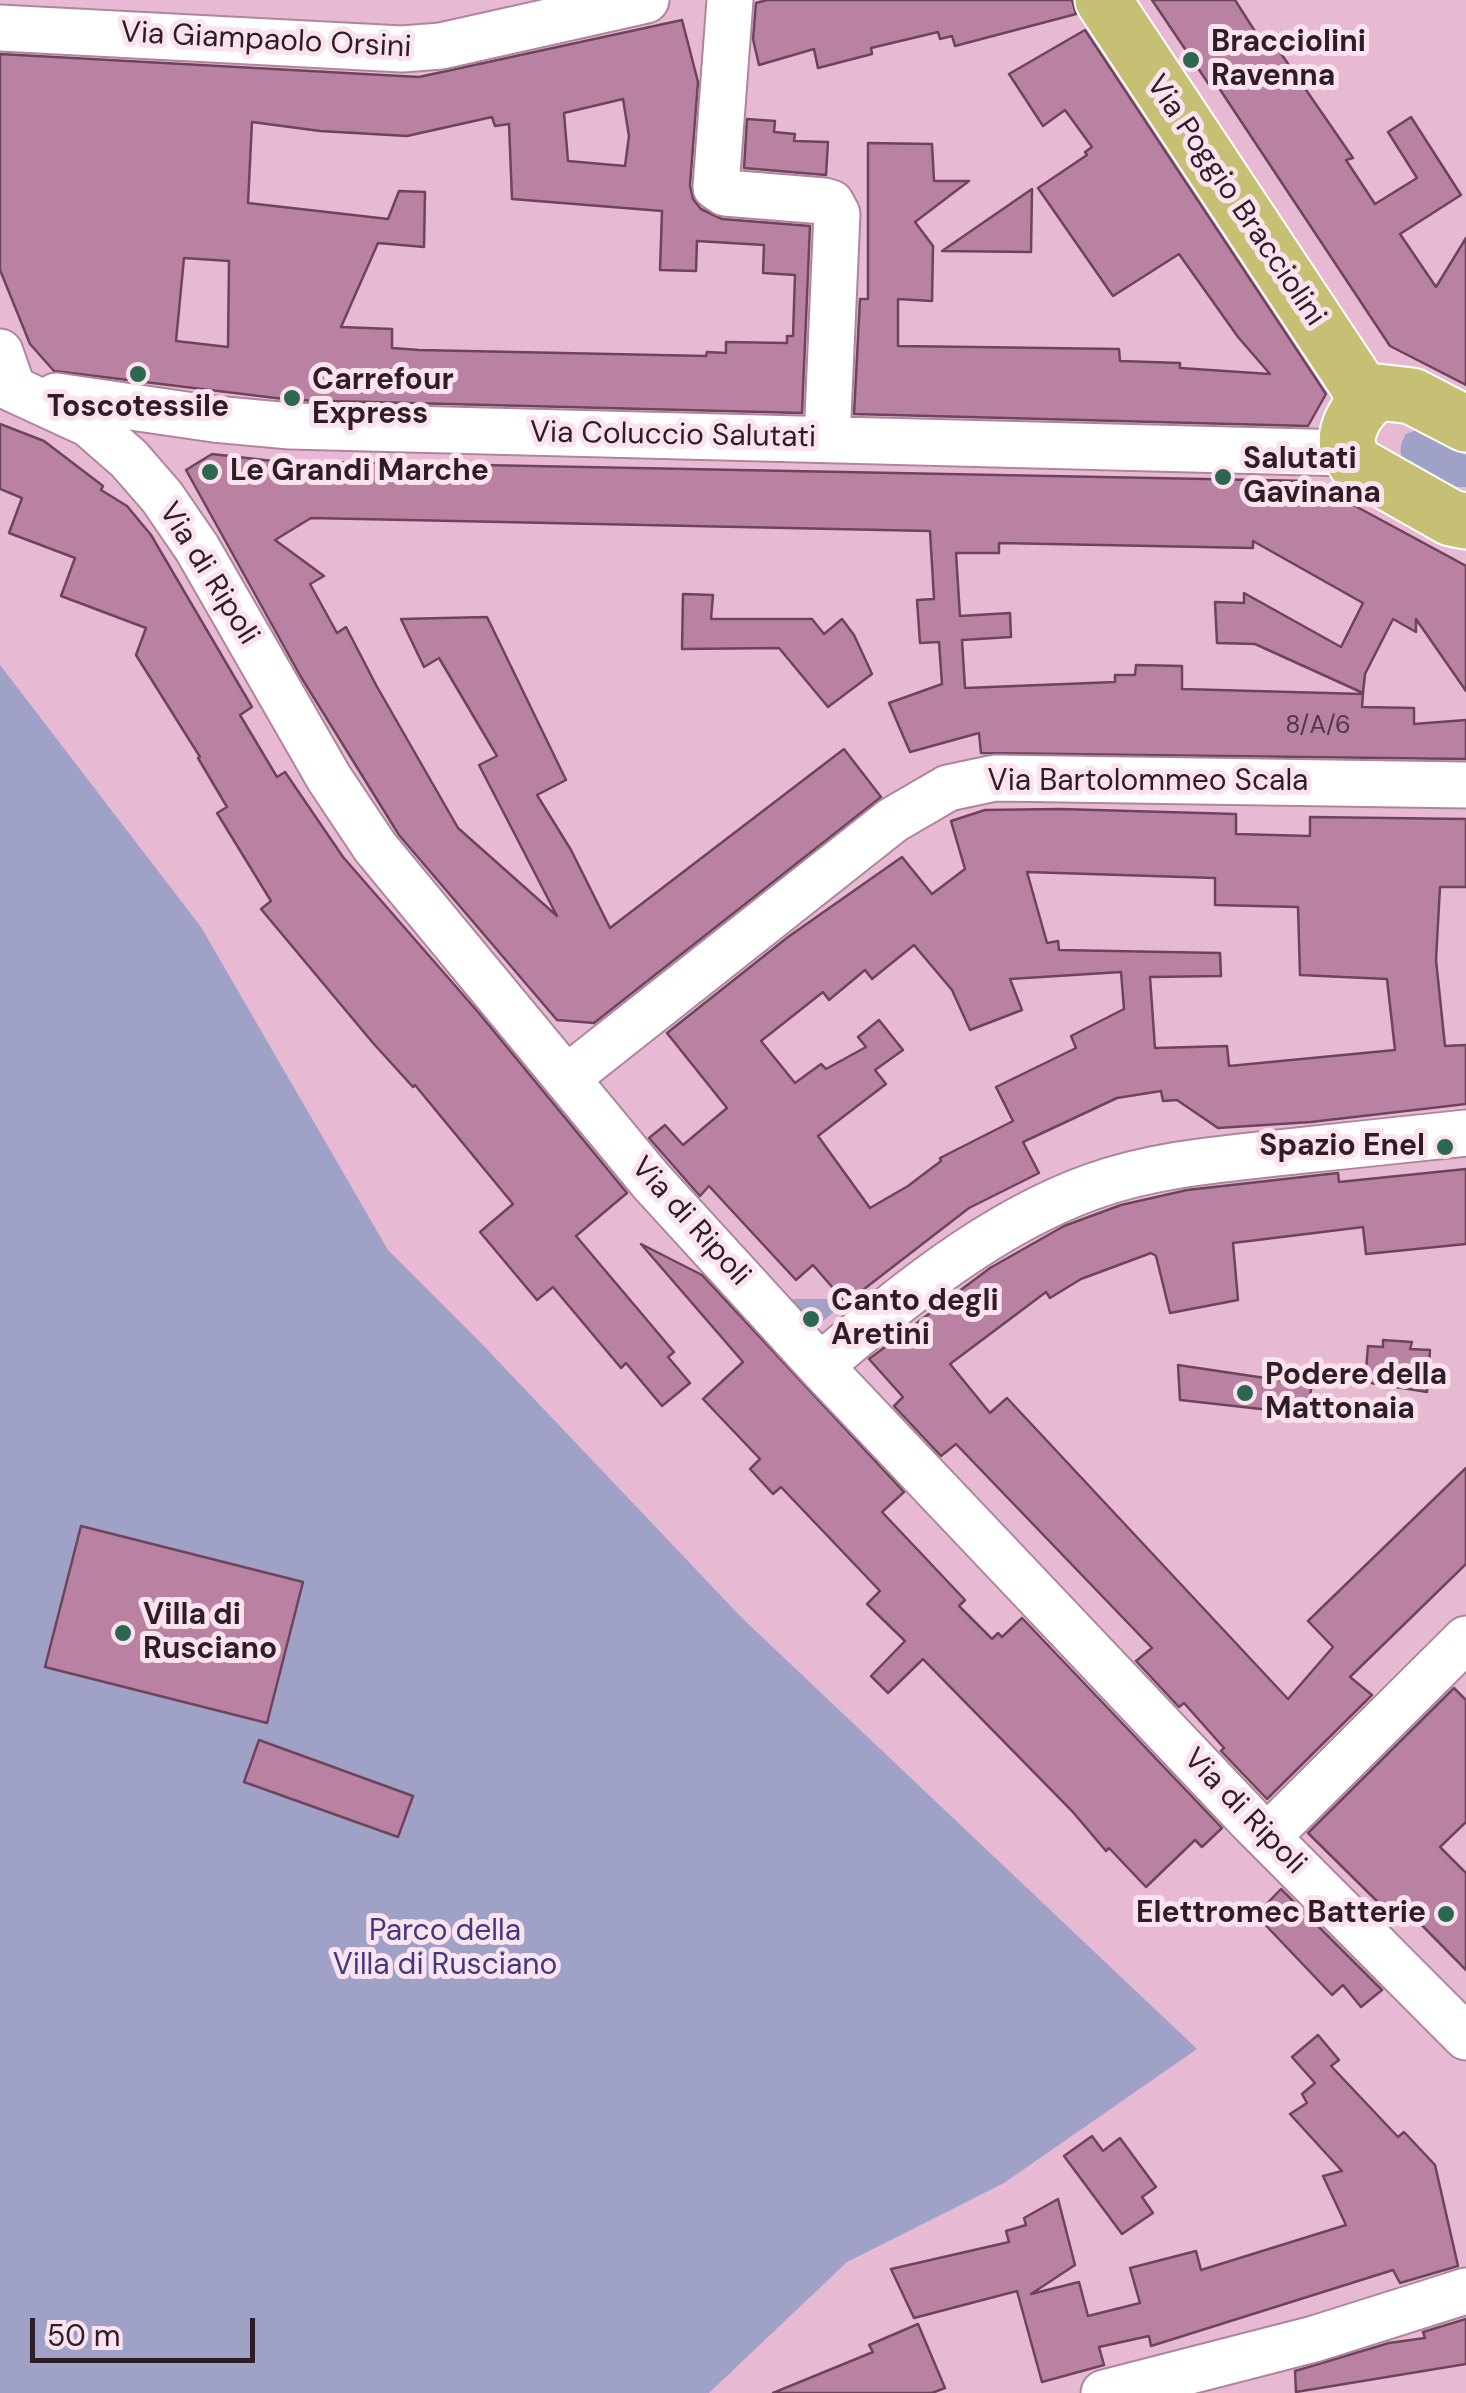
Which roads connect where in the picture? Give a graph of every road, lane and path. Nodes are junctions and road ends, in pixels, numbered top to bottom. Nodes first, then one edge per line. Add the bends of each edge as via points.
1 (646, 0) edge
2 (730, 0) edge
3 (1102, 0) edge
4 (0, 28) edge
5 (4, 376) edge
6 (1466, 424) edge
7 (1355, 428) junction
8 (828, 439) junction
9 (1461, 525) edge
10 (1466, 785) edge
11 (568, 1077) junction
12 (1466, 1133) edge
13 (820, 1366) junction
14 (1466, 1639) edge
15 (1268, 1837) junction
16 (1466, 2037) edge
17 (1466, 2290) edge
18 (1104, 2393) edge

1 - 4 street, Via Giampaolo Orsini via 402,49
2 - 8 street via 716,187 824,201 836,214
3 - 7 main road, Via Poggio Bracciolini via 1360,388
5 - 8 street, Via Coluccio Salutati via 136,409 290,426
5 - 11 street, Via di Ripoli via 90,424 154,487 197,548 358,824
6 - 7 main road via 1423,400 1378,392
7 - 8 street, Via Coluccio Salutati
7 - 9 main road via 1355,464
10 - 11 street, Via Bartolommeo Scala via 995,778 948,788 893,820
11 - 13 street, Via di Ripoli via 652,1181
12 - 13 street via 1200,1161 1088,1188 998,1232 921,1283
13 - 15 street, Via di Ripoli
14 - 15 street
15 - 16 street, Via di Ripoli
17 - 18 street via 1314,2339

